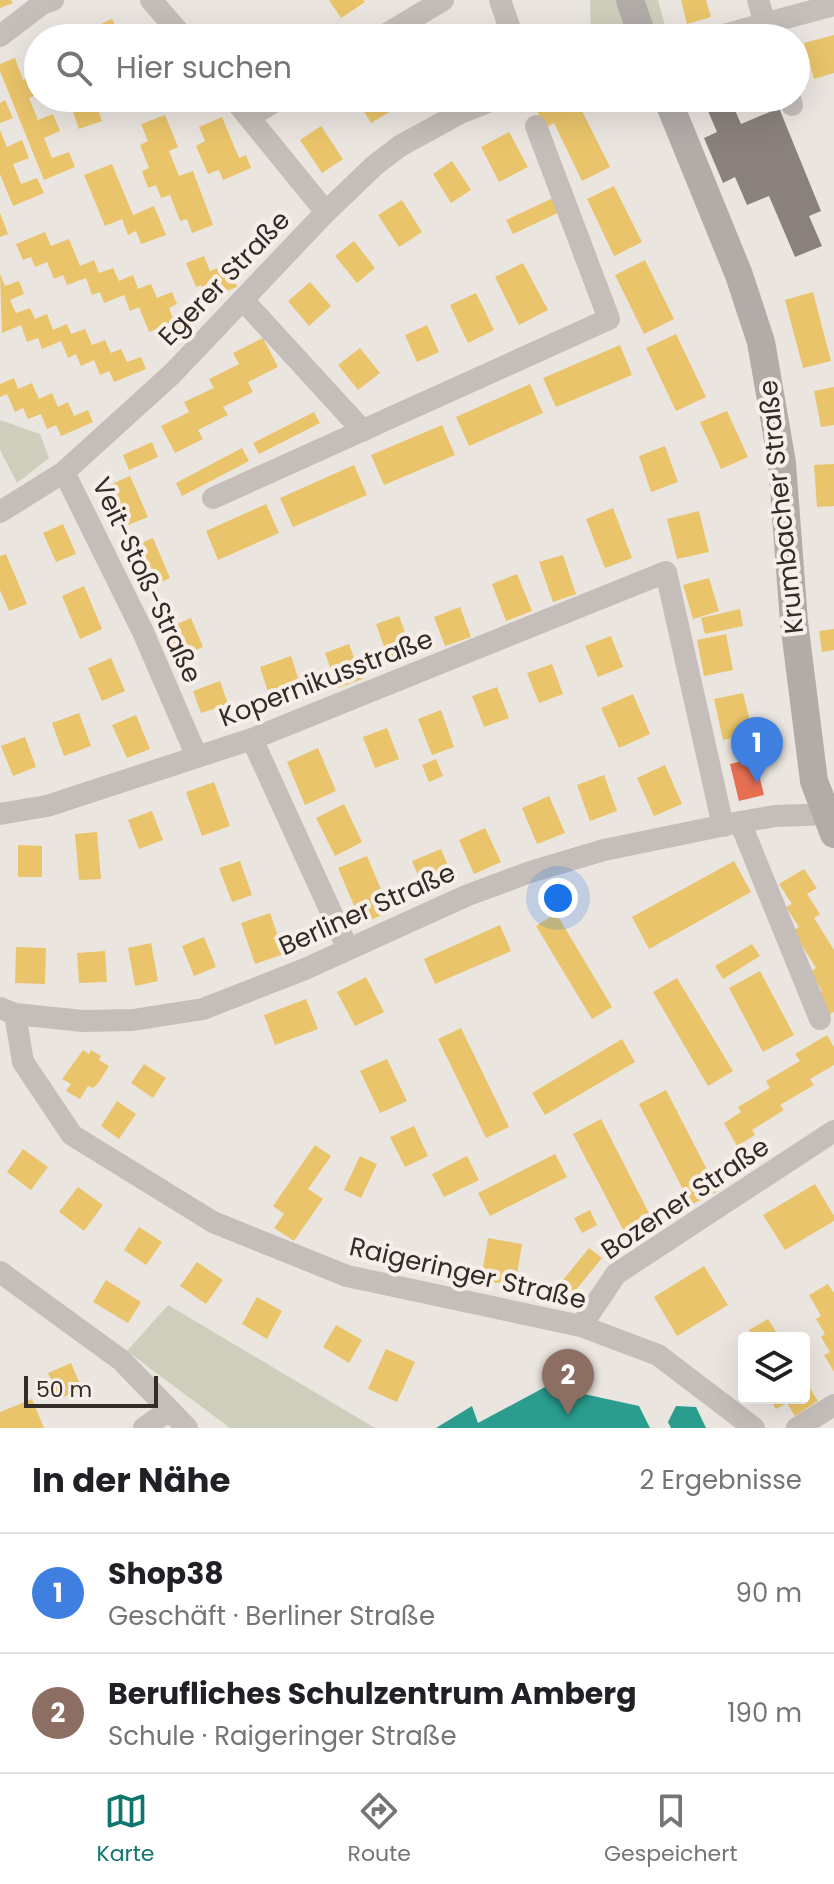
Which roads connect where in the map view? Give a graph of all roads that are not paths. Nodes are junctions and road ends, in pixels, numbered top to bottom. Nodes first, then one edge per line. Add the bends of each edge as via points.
1 (53, 0) edge
2 (153, 0) edge
3 (443, 0) edge
4 (500, 0) edge
5 (630, 0) edge
6 (758, 0) edge
7 (834, 5) edge
8 (173, 24) edge
9 (403, 24) edge
10 (508, 24) edge
11 (638, 24) edge
12 (765, 24) edge
13 (785, 24) edge
14 (0, 36) edge
15 (245, 112) edge
16 (257, 112) edge
17 (463, 112) edge
18 (673, 112) edge
19 (249, 117) junction
20 (536, 126) dead end
21 (326, 212) junction
22 (243, 300) junction
23 (363, 431) junction
24 (64, 472) junction
25 (213, 498) dead end
26 (0, 512) edge
27 (252, 739) junction
28 (197, 757) junction
29 (0, 814) edge
30 (831, 821) edge
31 (732, 824) junction
32 (348, 949) junction
33 (7, 1011) edge
34 (820, 1019) dead end
35 (834, 1131) edge
36 (0, 1272) edge
37 (581, 1326) junction
38 (834, 1405) edge
39 (169, 1410) junction
40 (144, 1428) edge
41 (187, 1428) edge
42 (754, 1428) edge
43 (797, 1428) edge

1 - 14 street
2 - 8 street
3 - 9 street
4 - 10 street
5 - 11 main road
6 - 12 street
7 - 13 street
15 - 19 street
16 - 19 street
17 - 21 street, Egerer Straße via 400,146
18 - 30 main road, Krumbacher Straße via 761,342 782,463 814,781
19 - 21 street
20 - 23 street via 609,319
21 - 22 street, Egerer Straße
22 - 23 street
22 - 24 street, Egerer Straße via 172,374
23 - 25 street
24 - 26 street, Egerer Straße
24 - 28 street, Veit-Stoß-Straße
27 - 28 street, Kopernikusstraße
27 - 31 street, Kopernikusstraße via 666,572
27 - 32 street
28 - 29 street, Kopernikusstraße via 47,806
30 - 31 street, Berliner Straße via 775,816
31 - 32 street, Berliner Straße via 604,850 530,872
31 - 34 street
32 - 33 street, Berliner Straße via 203,1009 165,1017 83,1021
33 - 37 street, Raigeringer Straße via 23,1062 72,1135 213,1222 347,1276
35 - 37 street, Bozener Straße via 616,1274
36 - 39 street via 121,1360
37 - 42 street, Raigeringer Straße via 658,1355
38 - 43 street
39 - 40 street
39 - 41 street

